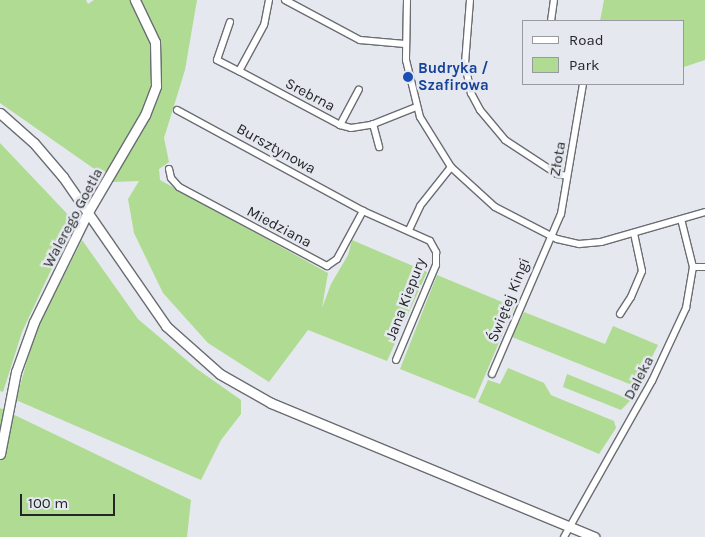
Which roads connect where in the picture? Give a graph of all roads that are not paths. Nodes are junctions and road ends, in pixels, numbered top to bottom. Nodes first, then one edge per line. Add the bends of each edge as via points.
1 (135, 0) edge
2 (269, 0) edge
3 (285, 0) edge
4 (407, 0) edge
5 (470, 0) edge
6 (554, 0) edge
7 (551, 20) edge
8 (230, 22) dead end
9 (405, 44) junction
10 (239, 72) junction
11 (583, 85) edge
12 (359, 90) dead end
13 (416, 107) junction
14 (177, 110) dead end
15 (0, 113) edge
16 (373, 124) junction
17 (340, 125) junction
18 (379, 147) dead end
19 (452, 167) junction
20 (169, 169) dead end
21 (567, 176) junction
22 (363, 211) junction
23 (88, 212) junction
24 (705, 212) edge
25 (681, 219) junction
26 (409, 230) junction
27 (634, 233) junction
28 (550, 236) junction
29 (693, 267) junction
30 (705, 267) edge
31 (620, 314) dead end
32 (396, 360) dead end
33 (492, 374) dead end
34 (0, 454) edge
35 (569, 527) junction
36 (564, 537) edge
37 (594, 537) edge

1 - 23 main road, Walerego Goetla via 155,42 156,86 139,128
2 - 10 street via 259,35
3 - 9 street via 360,40
4 - 9 street
5 - 21 street via 465,63 469,85 480,110 505,140 557,174
6 - 7 street
8 - 10 street, Srebrna via 217,60
9 - 13 street via 408,77
10 - 17 street, Srebrna
11 - 21 street, Złota
12 - 17 street
13 - 16 street, Srebrna
13 - 19 street via 429,134
14 - 22 street, Bursztynowa
15 - 23 main road via 46,156
16 - 17 street, Srebrna via 359,128
16 - 18 street
19 - 26 street via 420,206
19 - 28 street via 495,207
20 - 22 street, Miedziana via 171,178 179,187 327,266 337,259
21 - 28 street, Złota via 561,214
22 - 26 street, Jana Kiepury
23 - 34 main road, Walerego Goetla via 34,322 16,372
23 - 35 main road via 154,312 196,355 220,374 271,403
24 - 25 street
25 - 27 street
25 - 29 street, Daleka
26 - 32 street, Jana Kiepury via 430,241 436,258
27 - 28 street via 590,244 571,243
27 - 31 street via 642,271
28 - 33 street, Świętej Kingi
29 - 30 street
29 - 35 street, Daleka via 690,296 669,347
35 - 36 street, Daleka
35 - 37 main road

